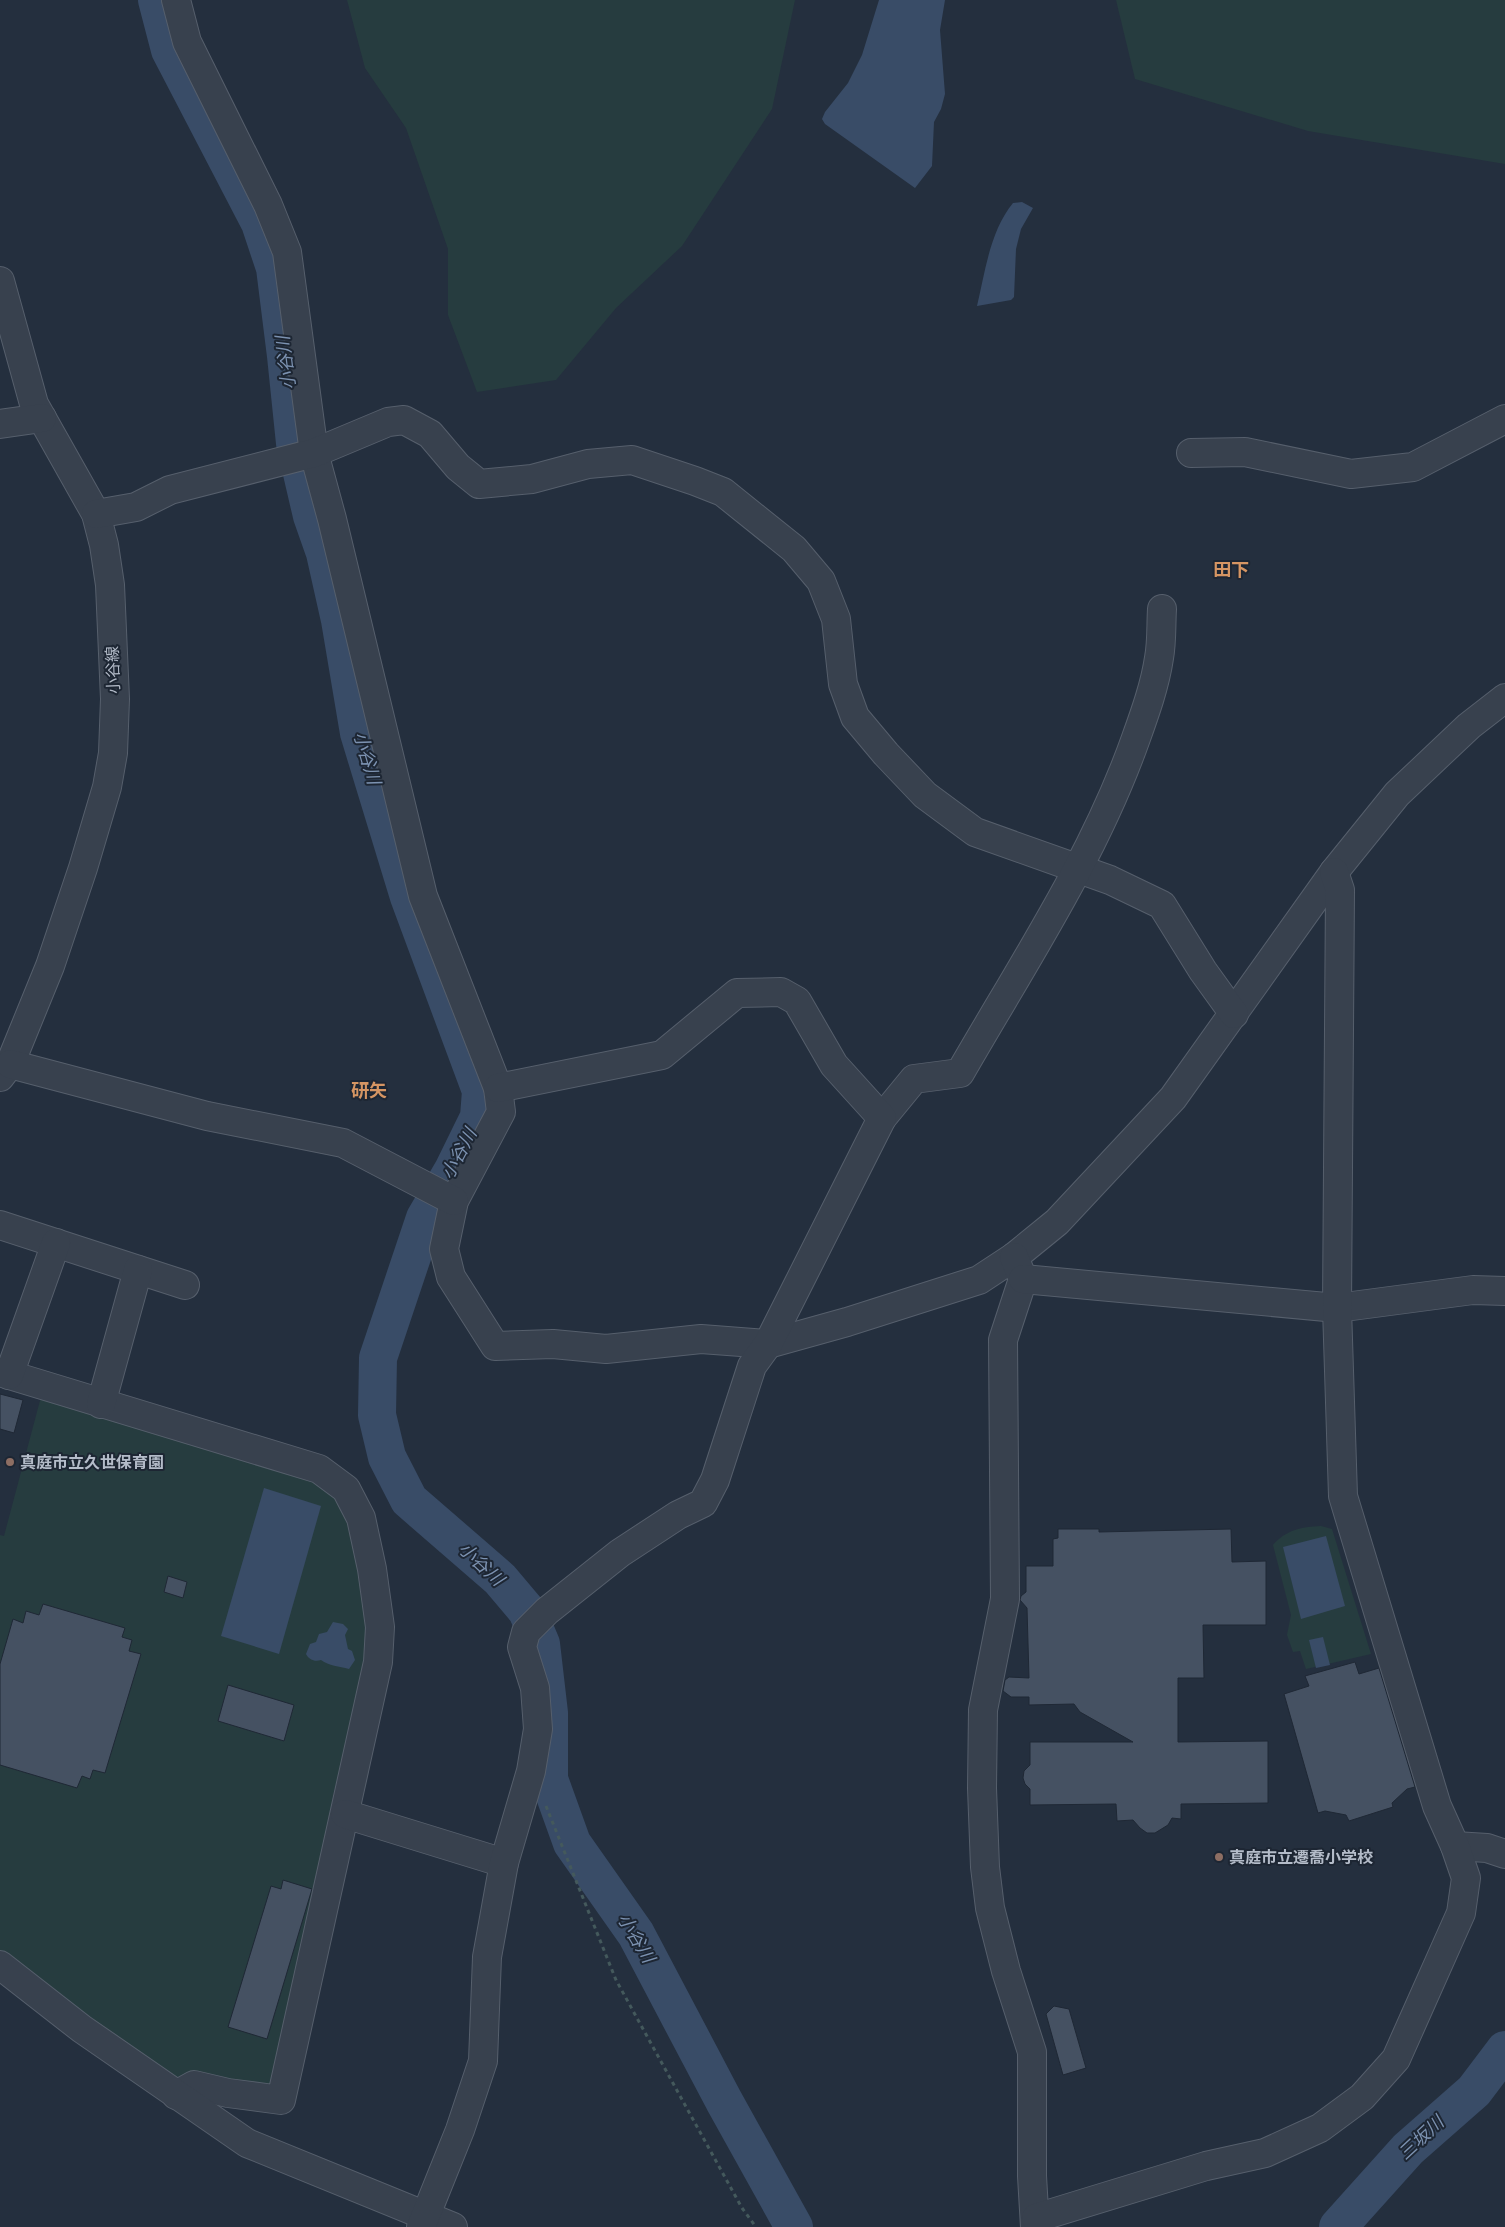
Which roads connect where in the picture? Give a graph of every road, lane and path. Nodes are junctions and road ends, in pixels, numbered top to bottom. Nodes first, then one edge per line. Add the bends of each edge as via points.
1 (176, 0) edge
2 (0, 281) edge
3 (42, 418) junction
4 (1505, 420) edge
5 (0, 424) edge
6 (314, 453) junction
7 (1191, 453) dead end
8 (96, 514) junction
9 (1162, 609) dead end
10 (1505, 698) edge
11 (1078, 868) junction
12 (1334, 872) junction
13 (1234, 1014) junction
14 (5, 1071) edge
15 (498, 1088) junction
16 (882, 1118) junction
17 (454, 1201) junction
18 (0, 1225) edge
19 (56, 1243) junction
20 (1019, 1268) junction
21 (138, 1270) junction
22 (185, 1286) dead end
23 (1505, 1290) edge
24 (1337, 1308) junction
25 (768, 1344) junction
26 (5, 1373) edge
27 (101, 1404) junction
28 (531, 1771) junction
29 (345, 1814) junction
30 (1455, 1846) junction
31 (1505, 1854) edge
32 (504, 1863) junction
33 (0, 1965) edge
34 (176, 2095) junction
35 (423, 2222) edge
36 (1036, 2223) edge
37 (453, 2227) edge
38 (756, 2227) edge

1 - 6 street via 187,42 268,205 287,252
2 - 3 street, 小谷線 via 34,404
3 - 5 street
3 - 8 street, 小谷線
4 - 7 street via 1414,467 1351,474 1245,452
6 - 8 street via 170,490 136,506
6 - 11 street via 388,422 404,420 430,434 458,467 480,484 532,479 588,464 632,460 723,492 794,549 821,581 836,619 843,684 855,717 886,754 925,795 975,832
6 - 15 street via 423,896
8 - 14 street, 小谷線 via 110,585 114,753 83,868 50,966
9 - 11 street via 1160,658 1147,707 1105,816
10 - 12 street via 1469,726 1397,794
11 - 13 street via 1162,905
11 - 16 street via 960,1073 914,1079
12 - 13 street
12 - 24 street via 1340,890
13 - 20 street via 1172,1098 1056,1222
14 - 17 street via 343,1143
15 - 16 street via 662,1055 737,993 781,992 797,1001 834,1065
15 - 17 street via 501,1112
16 - 25 street
17 - 25 street via 444,1249 451,1277 495,1346 553,1344 606,1349 701,1339
18 - 19 street
19 - 21 street
19 - 26 street
20 - 24 street
20 - 25 street
20 - 36 street via 1003,1340 1005,1599 983,1710 982,1788 990,1908 1032,2052 1032,2176
21 - 22 street
21 - 27 street
23 - 24 street via 1473,1290
24 - 30 street via 1343,1496 1437,1806
25 - 28 street via 752,1366 715,1480 703,1504 620,1553 547,1610 526,1632 522,1647 535,1688 538,1729
26 - 27 street
27 - 29 street via 319,1469 346,1489 361,1518 380,1627 378,1662
28 - 32 street
28 - 38 path via 616,1980 742,2208
29 - 32 street
29 - 34 street via 281,2100 194,2085
30 - 31 street via 1487,1848
30 - 36 street via 1466,1878 1462,1913 1396,2059 1362,2097 1320,2128 1264,2153 1206,2166
32 - 35 street via 486,1957 483,2061 460,2130
33 - 34 street via 82,2029
34 - 35 street via 247,2143
35 - 37 street

